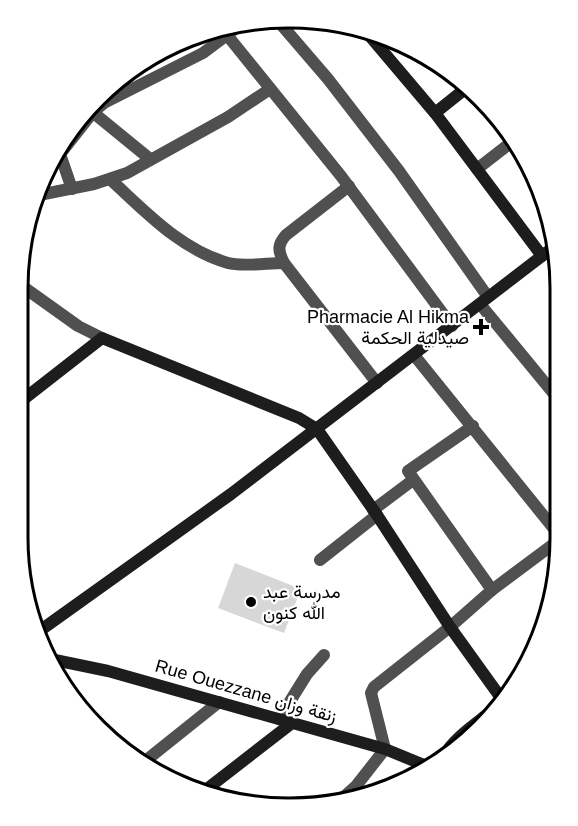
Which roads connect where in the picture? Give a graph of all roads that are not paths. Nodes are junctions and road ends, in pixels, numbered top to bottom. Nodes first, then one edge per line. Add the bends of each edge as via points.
1 (284, 28) edge
2 (233, 35) edge
3 (225, 36) edge
4 (379, 44) edge
5 (270, 89) junction
6 (461, 93) edge
7 (110, 100) edge
8 (435, 113) junction
9 (96, 114) edge
10 (507, 146) edge
11 (150, 159) junction
12 (60, 164) edge
13 (477, 169) junction
14 (111, 180) junction
15 (349, 186) junction
16 (72, 189) junction
17 (46, 194) edge
18 (546, 247) edge
19 (547, 253) edge
20 (284, 263) junction
21 (28, 290) edge
22 (484, 301) junction
23 (452, 326) junction
24 (102, 338) junction
25 (414, 355) junction
26 (377, 383) junction
27 (550, 389) edge
28 (28, 396) edge
29 (473, 426) junction
30 (317, 429) junction
31 (413, 480) junction
32 (375, 513) junction
33 (550, 524) edge
34 (549, 547) edge
35 (320, 560) dead end
36 (492, 590) junction
37 (44, 627) edge
38 (450, 627) junction
39 (324, 655) dead end
40 (59, 660) edge
41 (498, 694) edge
42 (219, 702) junction
43 (285, 721) junction
44 (385, 749) junction
45 (150, 757) edge
46 (420, 762) edge
47 (210, 786) edge
48 (352, 790) edge

1 - 22 street via 399,171
2 - 5 street
3 - 7 street via 202,53
4 - 8 street
5 - 11 street via 228,117
5 - 15 street
6 - 8 street
8 - 13 street
9 - 11 street
10 - 13 street
11 - 14 street
12 - 16 street
13 - 18 street
14 - 16 street
14 - 20 street via 171,235 192,248 229,264
15 - 20 street via 279,243
15 - 23 street
16 - 17 street
19 - 22 street
20 - 26 street
21 - 24 street
22 - 23 street
22 - 27 street
23 - 25 street
24 - 28 street
24 - 30 street
25 - 26 street
25 - 29 street
26 - 30 street
29 - 31 street via 409,469
29 - 33 street
30 - 32 street
30 - 37 street
31 - 32 street
31 - 36 street
32 - 35 street
32 - 38 street
34 - 36 street
36 - 38 street
38 - 41 street
38 - 44 street via 371,690
39 - 43 street via 307,674
40 - 42 street, Rue Ouezzane زنقة وزان
42 - 43 street, Rue Ouezzane زنقة وزان
42 - 45 street
43 - 44 street, Rue Ouezzane زنقة وزان
43 - 47 street
44 - 46 street, Rue Ouezzane زنقة وزان
44 - 48 street

